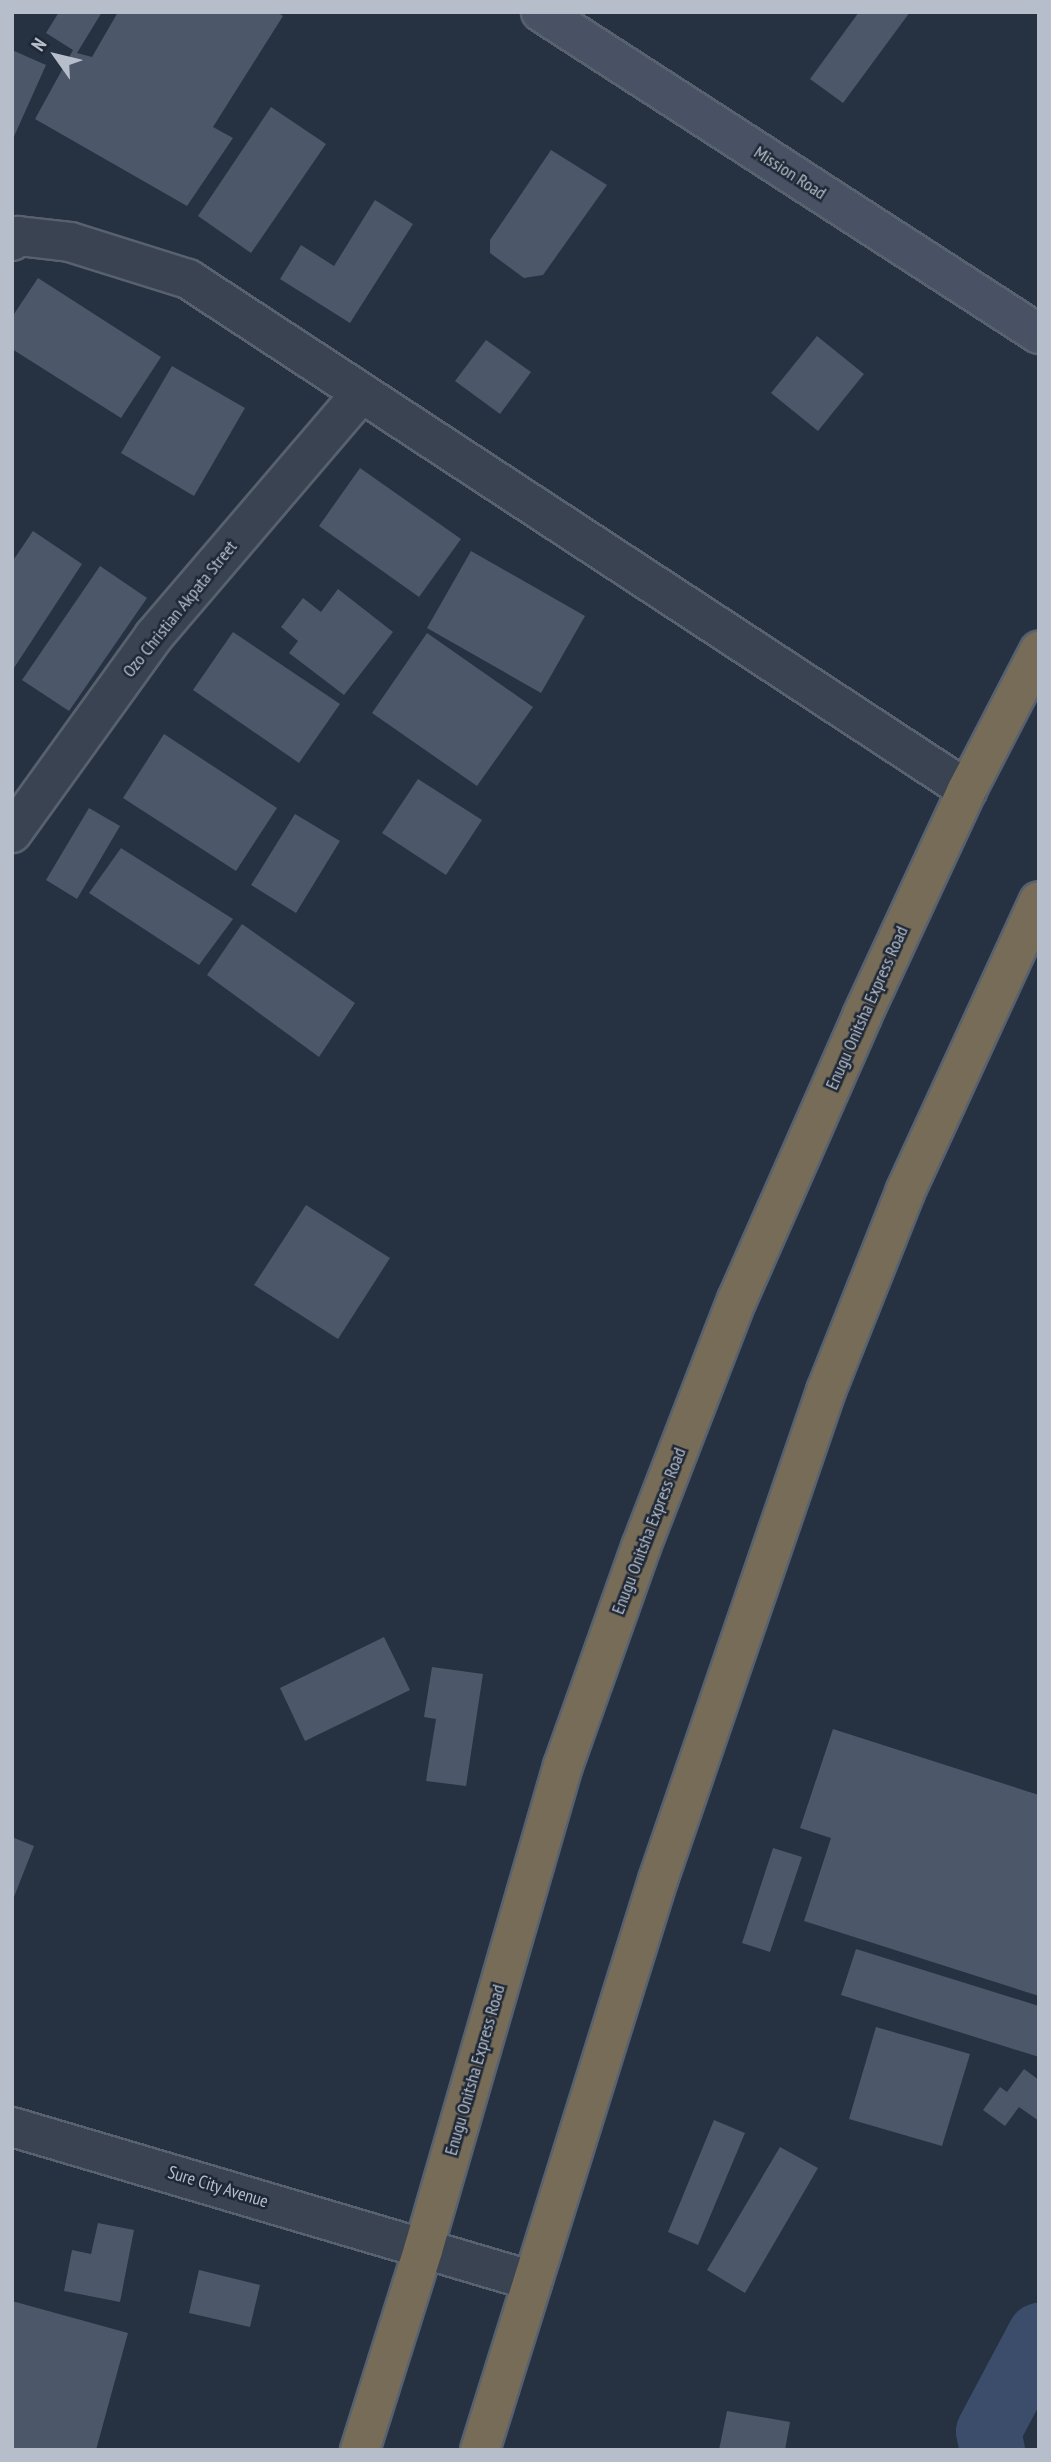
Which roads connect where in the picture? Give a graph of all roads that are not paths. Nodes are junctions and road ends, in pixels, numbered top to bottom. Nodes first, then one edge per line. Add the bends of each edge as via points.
1 (556, 16) edge
2 (12, 241) edge
3 (1039, 334) edge
4 (361, 394) junction
5 (1039, 651) edge
6 (967, 790) junction
7 (12, 833) edge
8 (1039, 901) edge
9 (12, 2127) edge
10 (423, 2250) junction
11 (533, 2281) junction
12 (360, 2450) edge
13 (480, 2450) edge

1 - 3 street, Mission Road
2 - 4 street via 18,236 70,242 188,279
4 - 6 street
4 - 7 street, Ozo Christian Akpata Street via 154,636
5 - 6 highway, Enugu Onitsha Express Road
6 - 10 highway, Enugu Onitsha Express Road via 737,1300 641,1547 563,1766
8 - 11 highway via 905,1192 826,1391 658,1880
9 - 10 street, Sure City Avenue
10 - 11 street, Sure City Avenue
10 - 12 highway, Enugu Onitsha Express Road
11 - 13 highway

